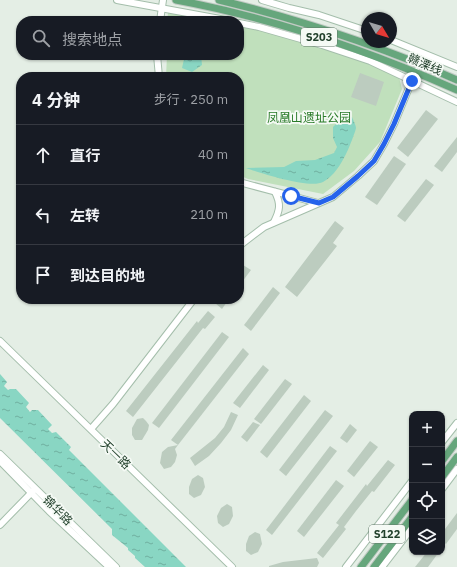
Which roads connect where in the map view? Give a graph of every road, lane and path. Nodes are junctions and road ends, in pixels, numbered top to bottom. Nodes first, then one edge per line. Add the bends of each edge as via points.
1 (117, 0) edge
2 (164, 0) edge
3 (176, 0) edge
4 (219, 0) edge
5 (262, 0) edge
6 (162, 7) junction
7 (161, 16) edge
8 (206, 16) edge
9 (244, 24) edge
10 (361, 29) edge
11 (397, 42) edge
12 (157, 60) edge
13 (457, 67) edge
14 (416, 71) junction
15 (158, 72) edge
16 (457, 80) edge
17 (412, 81) junction
18 (457, 90) edge
19 (457, 102) edge
20 (244, 183) edge
21 (275, 192) junction
22 (319, 203) junction
23 (274, 222) junction
24 (244, 242) edge
25 (190, 304) edge
26 (0, 341) edge
27 (457, 423) edge
28 (91, 429) junction
29 (445, 438) edge
30 (457, 441) edge
31 (0, 454) edge
32 (445, 457) edge
33 (457, 457) edge
34 (0, 461) edge
35 (457, 470) edge
36 (445, 473) edge
37 (410, 483) edge
38 (445, 485) edge
39 (34, 490) junction
40 (409, 504) edge
41 (410, 519) edge
42 (0, 525) edge
43 (409, 532) edge
44 (109, 567) edge
45 (116, 567) edge
46 (232, 567) edge
47 (346, 567) edge
48 (361, 567) edge
49 (374, 567) edge
50 (382, 567) edge

1 - 6 street
2 - 6 street
3 - 14 main road, 赣溧线 / S203 via 277,24
4 - 16 main road, 赣溧线 / S203 via 352,38
5 - 10 street
6 - 7 street
6 - 8 street
9 - 17 street via 370,61
11 - 13 street
12 - 15 street
14 - 17 street
14 - 18 main road, 赣溧线 / S203
17 - 19 street
17 - 22 street via 394,124 374,161 333,197
20 - 21 street
21 - 22 street
21 - 23 street via 279,213
22 - 23 street
23 - 24 street
25 - 28 street
26 - 28 street, 天一路
27 - 29 street
28 - 46 street, 天一路
30 - 32 main road
31 - 39 street, 锦华路
33 - 36 main road
34 - 39 street, 锦华路
35 - 38 street
37 - 47 street
39 - 42 street
39 - 44 street, 锦华路 via 49,511
39 - 45 street, 锦华路
40 - 48 main road, S122
41 - 49 main road, S122
43 - 50 street

